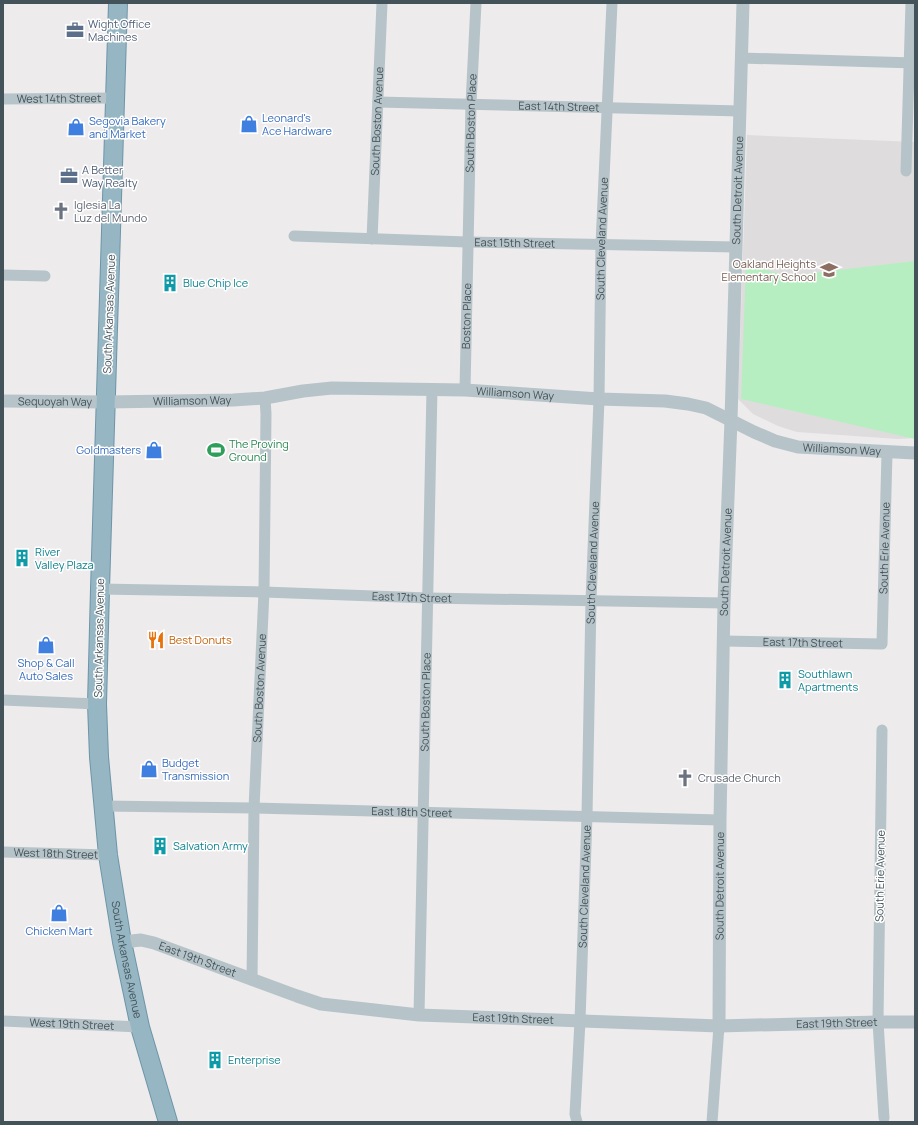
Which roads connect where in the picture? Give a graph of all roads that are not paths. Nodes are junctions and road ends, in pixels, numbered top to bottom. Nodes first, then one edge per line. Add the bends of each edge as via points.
1 (118, 3) edge
2 (382, 3) edge
3 (476, 3) edge
4 (612, 3) edge
5 (743, 3) edge
6 (911, 3) edge
7 (741, 58) junction
8 (912, 62) edge
9 (114, 98) junction
10 (3, 99) edge
11 (378, 102) junction
12 (471, 104) junction
13 (607, 107) junction
14 (740, 111) junction
15 (906, 171) dead end
16 (294, 236) dead end
17 (372, 240) junction
18 (467, 242) junction
19 (601, 244) junction
20 (736, 247) junction
21 (3, 275) edge
22 (45, 276) dead end
23 (432, 389) junction
24 (465, 390) junction
25 (265, 398) junction
26 (599, 399) junction
27 (3, 401) edge
28 (107, 402) junction
29 (731, 420) junction
30 (887, 452) junction
31 (915, 454) edge
32 (100, 589) junction
33 (264, 592) junction
34 (428, 598) junction
35 (591, 601) junction
36 (724, 603) junction
37 (723, 641) junction
38 (882, 644) joint
39 (3, 700) edge
40 (97, 704) junction
41 (882, 730) dead end
42 (103, 806) junction
43 (254, 808) junction
44 (424, 813) junction
45 (587, 816) junction
46 (720, 820) junction
47 (3, 852) edge
48 (108, 856) junction
49 (122, 942) junction
50 (252, 980) junction
51 (418, 1014) junction
52 (3, 1021) edge
53 (580, 1021) junction
54 (878, 1022) junction
55 (915, 1022) edge
56 (719, 1026) junction
57 (140, 1027) junction
58 (884, 1118) dead end
59 (168, 1122) edge
60 (577, 1122) edge
61 (712, 1122) edge

1 - 9 highway, South Arkansas Avenue
2 - 11 street, South Boston Avenue
3 - 12 street, South Boston Place
4 - 13 street, South Cleveland Avenue
5 - 7 street, South Detroit Avenue
6 - 8 street
7 - 8 street
7 - 14 street, South Detroit Avenue
8 - 15 street
9 - 10 street, West 14th Street
9 - 28 highway, South Arkansas Avenue
11 - 12 street, East 14th Street
11 - 17 street, South Boston Avenue
12 - 13 street, East 14th Street
12 - 18 street, South Boston Place
13 - 14 street, East 14th Street
13 - 19 street, South Cleveland Avenue
14 - 20 street, South Detroit Avenue
16 - 17 street, East 15th Street
17 - 18 street, East 15th Street
18 - 19 street, East 15th Street
18 - 24 street, Boston Place
19 - 20 street, East 15th Street
19 - 26 street, South Cleveland Avenue
20 - 29 street, South Detroit Avenue
21 - 22 street
23 - 24 street, Williamson Way
23 - 25 street, Williamson Way via 332,388
23 - 34 street, South Boston Place
24 - 26 street, Williamson Way
25 - 28 street, Williamson Way
25 - 33 street, South Boston Avenue
26 - 29 street, Williamson Way via 688,404 706,408
26 - 35 street, South Cleveland Avenue
27 - 28 street, Sequoyah Way
28 - 32 highway, South Arkansas Avenue
29 - 30 street, Williamson Way via 775,441 798,447
29 - 36 street, South Detroit Avenue
30 - 31 street, Williamson Way
30 - 38 street, South Erie Avenue
32 - 33 street, East 17th Street
32 - 40 highway, South Arkansas Avenue
33 - 34 street, East 17th Street
33 - 43 street, South Boston Avenue
34 - 35 street, East 17th Street
34 - 44 street, South Boston Place
35 - 36 street, East 17th Street
35 - 45 street, South Cleveland Avenue
36 - 37 street, South Detroit Avenue
37 - 38 street, East 17th Street
37 - 46 street, South Detroit Avenue
39 - 40 street
40 - 42 highway, South Arkansas Avenue
41 - 54 street, South Erie Avenue
42 - 43 street, East 18th Street
42 - 48 highway, South Arkansas Avenue
43 - 44 street, East 18th Street
43 - 50 street, South Boston Avenue
44 - 45 street, East 18th Street
44 - 51 street, South Boston Place
45 - 46 street, East 18th Street
45 - 53 street, South Cleveland Avenue
46 - 56 street, South Detroit Avenue
47 - 48 street, West 18th Street
48 - 49 highway, South Arkansas Avenue
49 - 50 street, East 19th Street via 141,940 154,943
49 - 57 highway, South Arkansas Avenue
50 - 51 street, East 19th Street via 321,1004
51 - 53 street, East 19th Street
52 - 57 street, West 19th Street
53 - 56 street, East 19th Street
53 - 60 street, South Cleveland Avenue via 575,1114
54 - 55 street, East 19th Street
54 - 56 street, East 19th Street
54 - 58 street, South Erie Avenue
56 - 61 street, South Detroit Avenue
57 - 59 highway, South Arkansas Avenue

